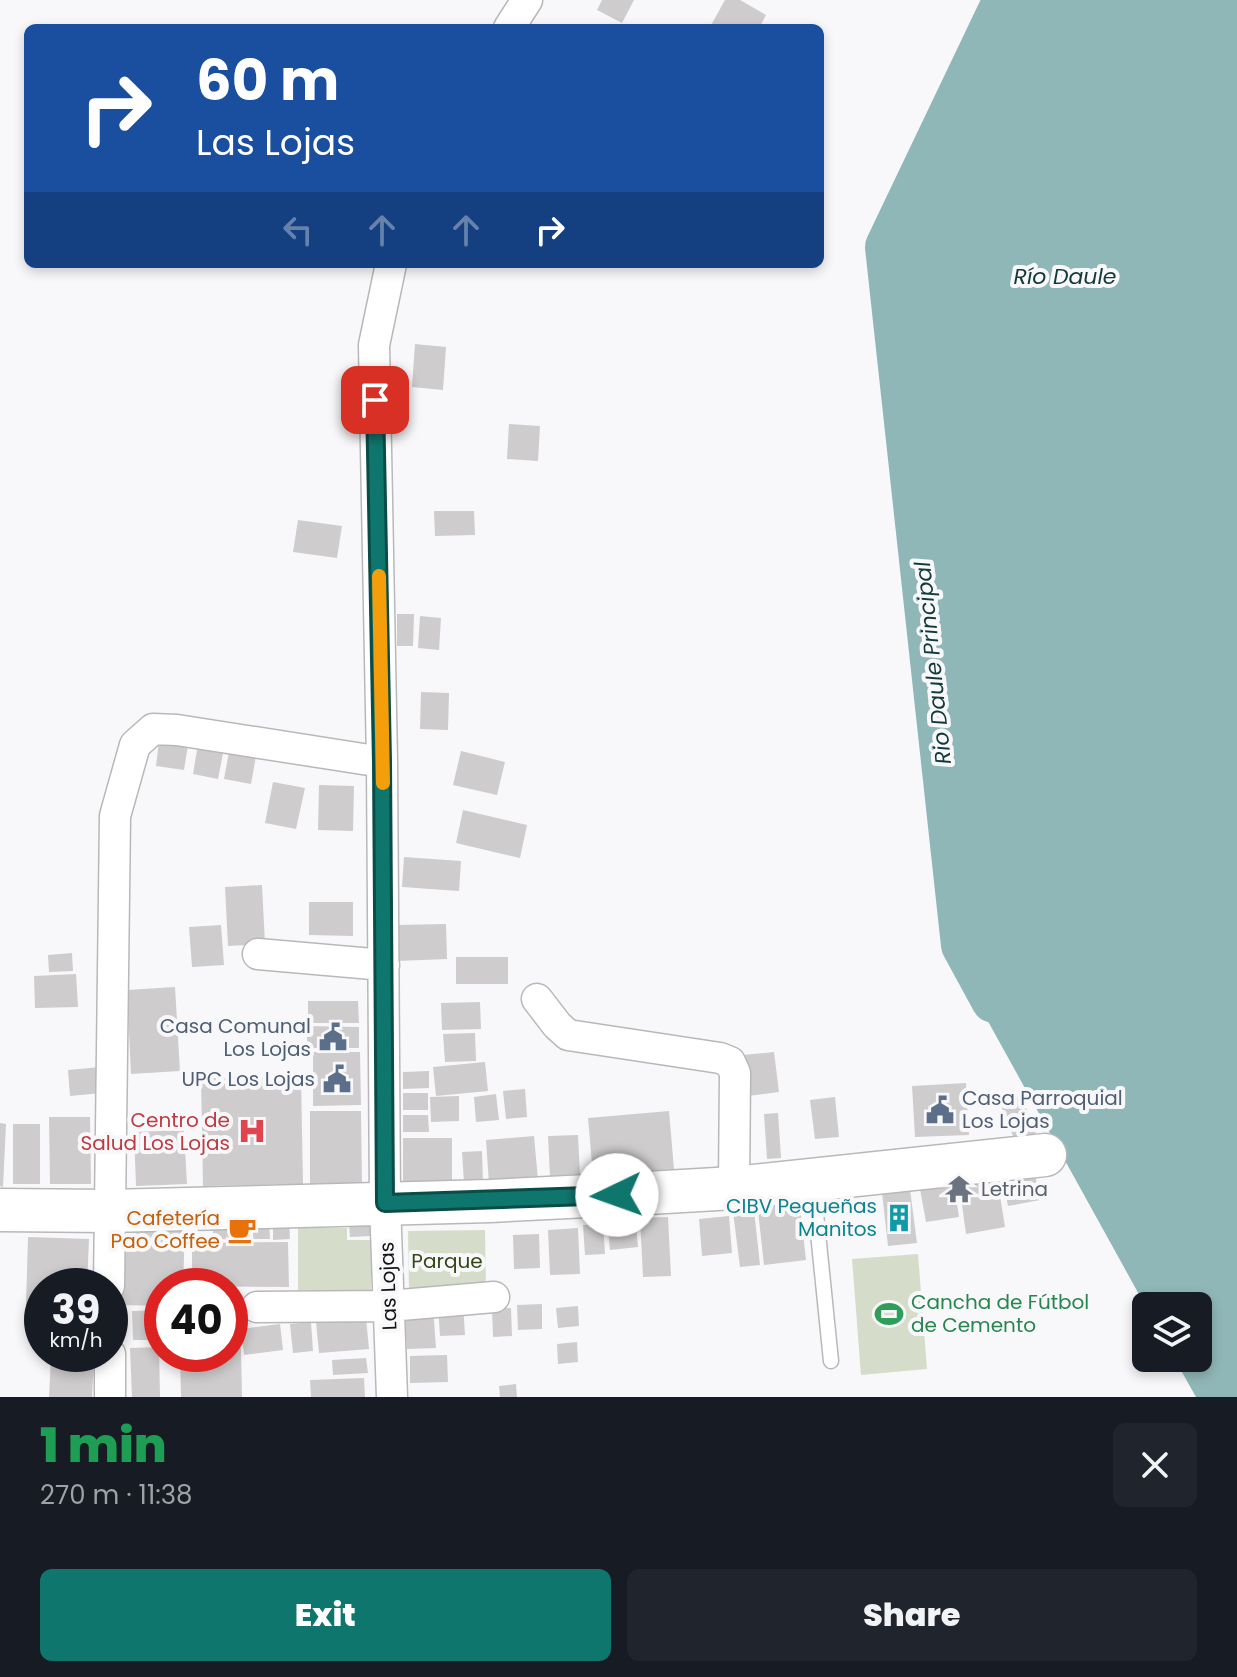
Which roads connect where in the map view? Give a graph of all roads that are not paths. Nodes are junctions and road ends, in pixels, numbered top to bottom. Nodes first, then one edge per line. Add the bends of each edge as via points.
1 (527, 0) edge
2 (512, 24) edge
3 (390, 268) edge
4 (382, 762) junction
5 (258, 954) dead end
6 (384, 965) junction
7 (537, 999) dead end
8 (1045, 1155) dead end
9 (813, 1180) junction
10 (734, 1188) junction
11 (385, 1203) junction
12 (0, 1210) edge
13 (109, 1211) junction
14 (109, 1268) edge
15 (494, 1297) dead end
16 (389, 1306) junction
17 (257, 1307) dead end
18 (831, 1361) dead end
19 (110, 1372) edge
20 (110, 1397) edge
21 (392, 1397) edge

1 - 2 street
3 - 4 street, Las Lojas via 374,345
4 - 6 street, Las Lojas
4 - 13 street via 177,730 153,729 135,745 115,816
5 - 6 street
6 - 11 street, Las Lojas
7 - 10 street via 568,1035 730,1062 735,1073
8 - 9 street
9 - 10 street
9 - 18 lane
10 - 11 street
11 - 13 street
11 - 16 street, Las Lojas
12 - 13 street
13 - 14 street
15 - 16 street
16 - 17 street
16 - 21 street, Las Lojas
19 - 20 street

